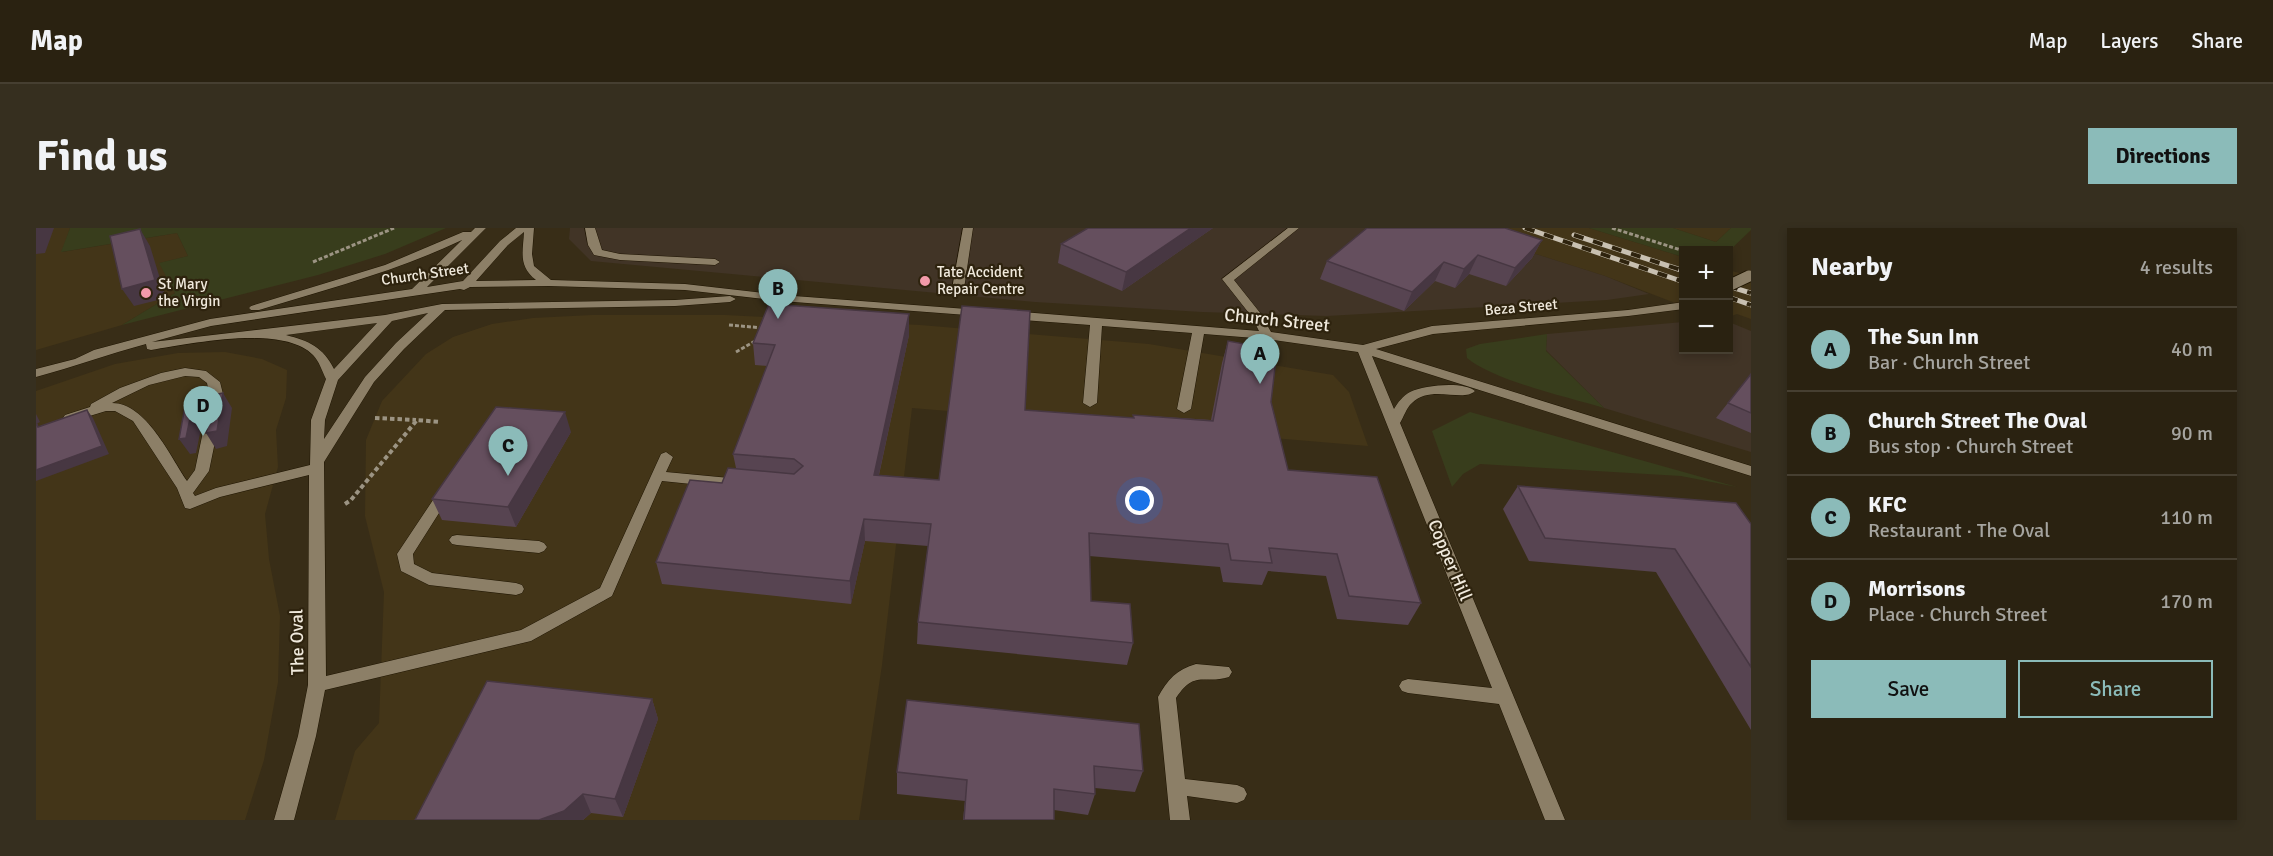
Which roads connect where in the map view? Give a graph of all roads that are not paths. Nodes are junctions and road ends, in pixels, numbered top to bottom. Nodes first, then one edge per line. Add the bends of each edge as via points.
1 (480, 228) edge
2 (522, 228) edge
3 (529, 228) edge
4 (590, 228) edge
5 (968, 228) edge
6 (1294, 228) edge
7 (715, 262) dead end
8 (1750, 275) edge
9 (549, 283) junction
10 (468, 284) junction
11 (1733, 284) edge
12 (958, 289) dead end
13 (414, 292) junction
14 (781, 298) junction
15 (442, 307) junction
16 (1679, 307) edge
17 (388, 318) junction
18 (1096, 321) junction
19 (210, 323) junction
20 (1199, 330) junction
21 (266, 334) junction
22 (1267, 335) junction
23 (1363, 349) junction
24 (80, 360) junction
25 (36, 373) edge
26 (332, 379) junction
27 (1499, 394) junction
28 (1090, 403) dead end
29 (1184, 409) dead end
30 (91, 411) junction
31 (61, 421) edge
32 (1393, 424) junction
33 (666, 457) dead end
34 (318, 464) junction
35 (1751, 471) edge
36 (657, 476) junction
37 (453, 479) edge
38 (749, 485) edge
39 (186, 493) junction
40 (457, 540) dead end
41 (539, 547) dead end
42 (516, 589) dead end
43 (1223, 672) dead end
44 (316, 685) junction
45 (1408, 686) dead end
46 (1506, 697) junction
47 (1176, 786) junction
48 (1237, 794) dead end
49 (284, 820) edge
50 (1180, 820) edge
51 (1555, 820) edge

1 - 13 street, The Oval
1 - 19 street via 380,272 316,288
2 - 10 street
3 - 9 street via 525,258 532,273
4 - 7 street via 598,253
5 - 12 street
6 - 22 street via 1228,279
8 - 11 street, bridge
9 - 10 street, Church Street
9 - 14 street, Church Street via 686,287
10 - 13 street, Church Street
10 - 15 street
13 - 17 street, The Oval
13 - 19 street, Church Street
14 - 15 street, Church Street
14 - 18 street, Church Street
15 - 17 street, Church Street
15 - 34 street via 369,380
16 - 23 street, Beza Street via 1432,330
17 - 21 street, Church Street
17 - 26 street, The Oval
18 - 20 street, Church Street
18 - 28 street
19 - 24 street, Church Street
20 - 22 street, Church Street
20 - 29 street
21 - 24 street, Church Street via 167,344
21 - 26 street via 309,344 325,360
22 - 23 street, Church Street
23 - 27 street, Church Street
23 - 32 street, Copper Hill
24 - 25 street, Church Street
26 - 34 street, The Oval via 318,420
27 - 32 street via 1448,388 1420,391 1407,400
27 - 35 street, Church Street
30 - 31 street
30 - 39 street via 117,407 138,418
30 - 39 street via 121,391 167,375 196,374 212,379 217,386 217,398 202,471
32 - 46 street, Copper Hill
33 - 36 street
34 - 39 street via 190,504
34 - 44 street, The Oval
36 - 38 street
36 - 44 street via 606,592 525,636
37 - 42 street via 405,554 406,567 429,579
40 - 41 street
43 - 47 street via 1197,669 1177,680 1167,697
44 - 49 street, The Oval via 307,736
45 - 46 street
46 - 51 street, Copper Hill
47 - 48 street
47 - 50 street

